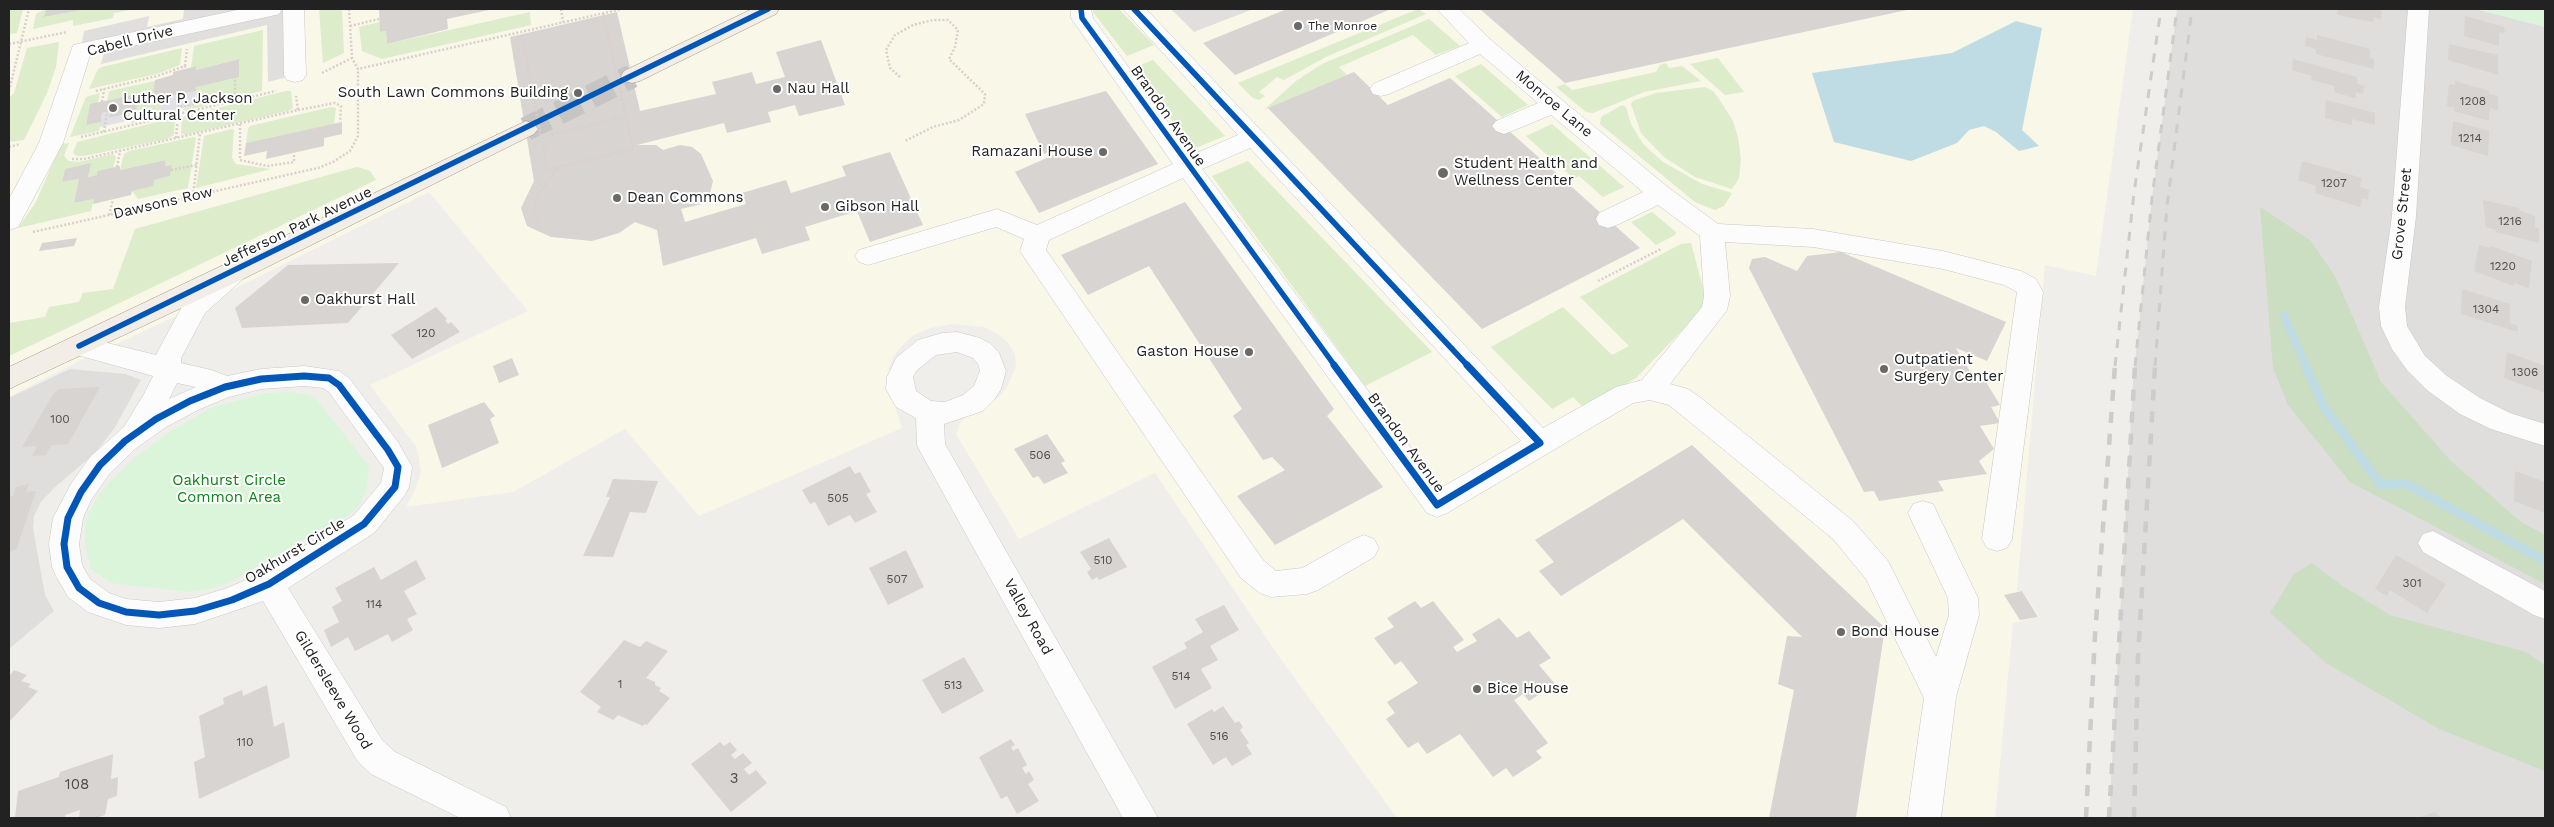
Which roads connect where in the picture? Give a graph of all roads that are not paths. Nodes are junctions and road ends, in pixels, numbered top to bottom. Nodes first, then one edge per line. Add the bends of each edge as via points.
1 (270, 9) edge
2 (293, 9) edge
3 (768, 9) edge
4 (1081, 9) edge
5 (1134, 9) edge
6 (1447, 9) edge
7 (2418, 9) edge
8 (1483, 45) junction
9 (632, 76) tunnel mouth
10 (294, 80) road end
11 (1381, 89) dead end
12 (1554, 104) junction
13 (1504, 126) dead end
14 (533, 133) tunnel mouth
15 (1254, 137) junction
16 (1188, 166) junction
17 (1660, 194) junction
18 (1608, 220) dead end
19 (17, 227) edge
20 (1712, 232) junction
21 (1038, 235) junction
22 (868, 256) dead end
23 (234, 272) junction
24 (79, 346) junction
25 (167, 371) junction
26 (9, 379) edge
27 (225, 387) junction
28 (1650, 389) junction
29 (929, 412) dead end
30 (2545, 435) edge
31 (126, 441) junction
32 (1540, 443) junction
33 (1923, 513) dead end
34 (1997, 539) dead end
35 (2433, 542) dead end
36 (1364, 548) dead end
37 (269, 584) junction
38 (2545, 606) edge
39 (1940, 698) junction
40 (494, 818) edge
41 (1141, 818) edge
42 (1924, 818) edge

1 - 19 street, Cabell Drive via 81,50 66,97 61,141
2 - 10 street
3 - 9 main road
4 - 16 street, Brandon Avenue via 1082,18
5 - 15 street
6 - 8 street, Monroe Lane
7 - 30 street, Grove Street via 2404,216 2392,307 2394,326 2406,349 2430,377 2454,395 2501,421
8 - 11 street
8 - 12 street, Monroe Lane
12 - 13 street
12 - 17 street, Monroe Lane
14 - 23 main road, Jefferson Park Avenue
15 - 16 street
15 - 32 street
16 - 21 street
16 - 32 street, Brandon Avenue via 1437,505
17 - 18 street
17 - 20 street, Monroe Lane
20 - 28 street via 1717,296 1714,310
20 - 34 street via 1813,238 1864,246 1943,260 2012,278 2027,286 2030,292
21 - 22 street via 997,218
21 - 36 street via 1032,251 1252,569 1271,584 1307,581
23 - 24 main road, Jefferson Park Avenue
23 - 25 street via 194,308 168,358
24 - 25 street
24 - 26 main road, Jefferson Park Avenue
25 - 27 street via 211,380
25 - 31 street via 166,381 154,402
27 - 31 street, Oakhurst Circle via 190,400
27 - 37 street, Oakhurst Circle via 282,377 329,378 339,385 398,468 396,487 364,524
28 - 32 street via 1626,394
28 - 39 street via 1678,397 1691,406 1843,530 1876,570
29 - 41 street, Valley Road via 931,445
31 - 37 street, Oakhurst Circle via 96,472 68,518 64,544 67,567 79,588 99,603 126,612 159,615 195,611
33 - 39 street via 1963,598 1964,615
35 - 38 street
37 - 40 street, Gildersleeve Wood via 370,751 383,763
39 - 42 street

